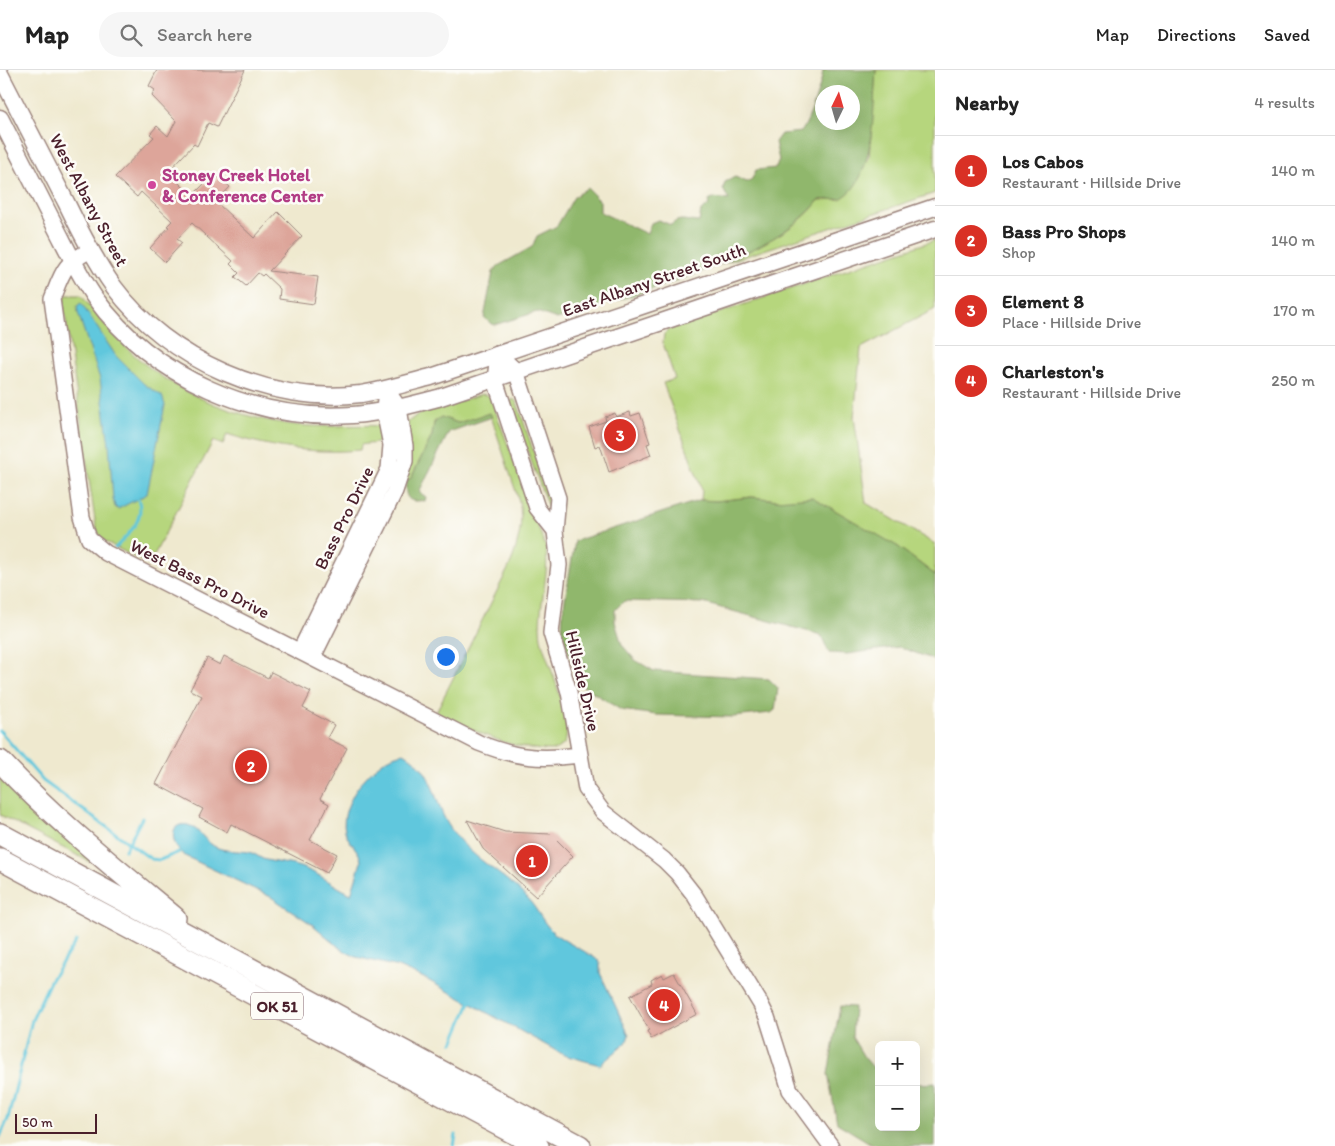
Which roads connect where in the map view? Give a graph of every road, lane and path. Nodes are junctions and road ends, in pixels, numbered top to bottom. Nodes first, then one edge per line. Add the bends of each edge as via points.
1 (0, 74) edge
2 (0, 118) edge
3 (935, 207) edge
4 (935, 229) edge
5 (91, 250) junction
6 (71, 260) junction
7 (498, 354) junction
8 (516, 371) junction
9 (495, 380) junction
10 (386, 389) junction
11 (392, 410) junction
12 (555, 531) junction
13 (307, 654) junction
14 (579, 755) junction
15 (0, 761) edge
16 (0, 834) edge
17 (0, 858) edge
18 (211, 948) junction
19 (538, 1146) edge
20 (580, 1146) edge
21 (831, 1146) edge

1 - 5 main road, West Albany Street
2 - 6 main road
3 - 7 main road, East Albany Street South
4 - 8 main road
5 - 6 street
5 - 10 main road, West Albany Street via 114,288 152,327 186,353 229,375 311,394 360,394
6 - 11 main road via 96,299 131,338 171,369 209,390 262,408 316,416
6 - 13 street, West Bass Pro Drive via 61,274 52,299 82,517 89,539 106,553
7 - 8 street
7 - 9 street
7 - 10 main road, East Albany Street South
8 - 9 main road
8 - 12 street, Hillside Drive via 558,498
9 - 11 main road
9 - 12 street via 537,508
10 - 11 street, Bass Pro Drive
11 - 13 street, Bass Pro Drive via 389,469
12 - 14 street, Hillside Drive via 559,565 551,633 569,692
13 - 14 street, West Bass Pro Drive via 503,753 546,759
14 - 21 street, Hillside Drive via 586,790 593,801 678,873 695,896 760,1003 790,1090
15 - 18 highway via 63,824
16 - 18 highway, OK 51
17 - 19 highway, OK 51
18 - 20 highway, OK 51

